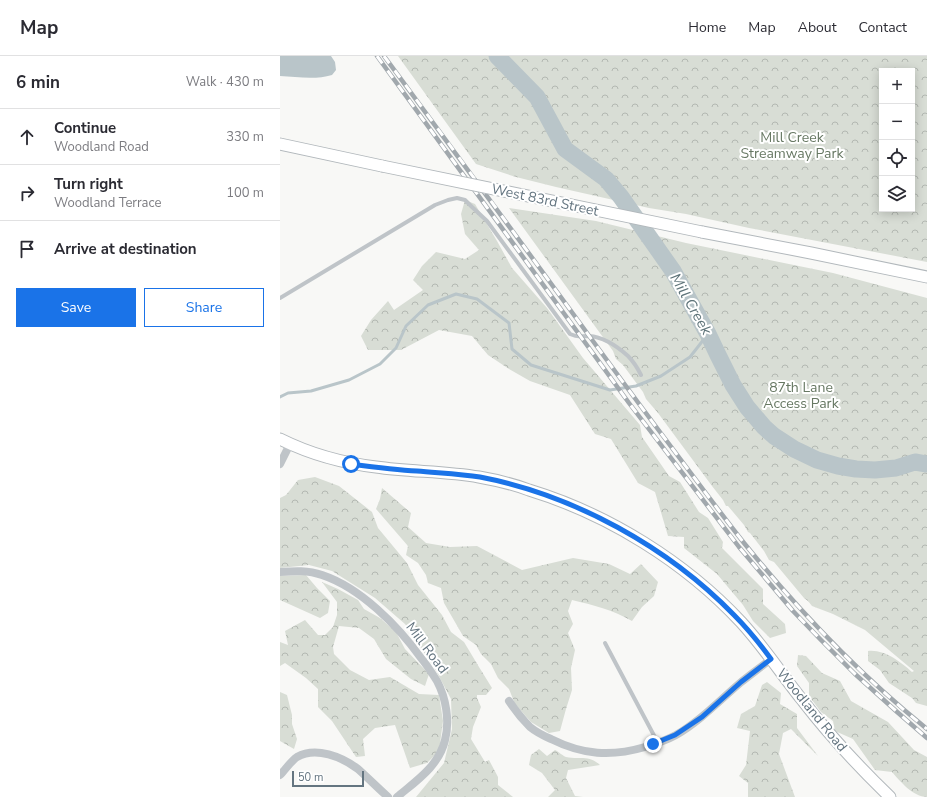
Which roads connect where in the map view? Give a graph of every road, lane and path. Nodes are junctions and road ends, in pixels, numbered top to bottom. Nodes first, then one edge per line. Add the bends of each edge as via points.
1 (280, 144) edge
2 (927, 277) edge
3 (280, 298) edge
4 (641, 375) dead end
5 (280, 439) edge
6 (290, 444) junction
7 (280, 464) edge
8 (280, 572) edge
9 (604, 643) dead end
10 (771, 659) junction
11 (509, 701) dead end
12 (658, 743) junction
13 (280, 775) edge
14 (388, 797) edge
15 (397, 797) edge
16 (890, 797) edge

1 - 2 main road, West 83rd Street, bridge
3 - 4 lane via 435,205 457,198 464,200 487,221 570,334 576,337 603,339 629,357
5 - 6 main road, Woodland Road
6 - 7 street
6 - 10 main road, Woodland Road via 351,464 491,479 542,494 580,509 631,536 688,574 734,615
8 - 15 street, Mill Road via 313,572 353,590 389,620 437,681 446,710 445,740 439,756 426,773
9 - 12 lane
10 - 12 street via 702,717
10 - 16 main road, Woodland Road via 828,732
11 - 12 street via 531,727 564,746 598,753 616,753
13 - 14 street via 295,758 316,752 339,758 357,769

